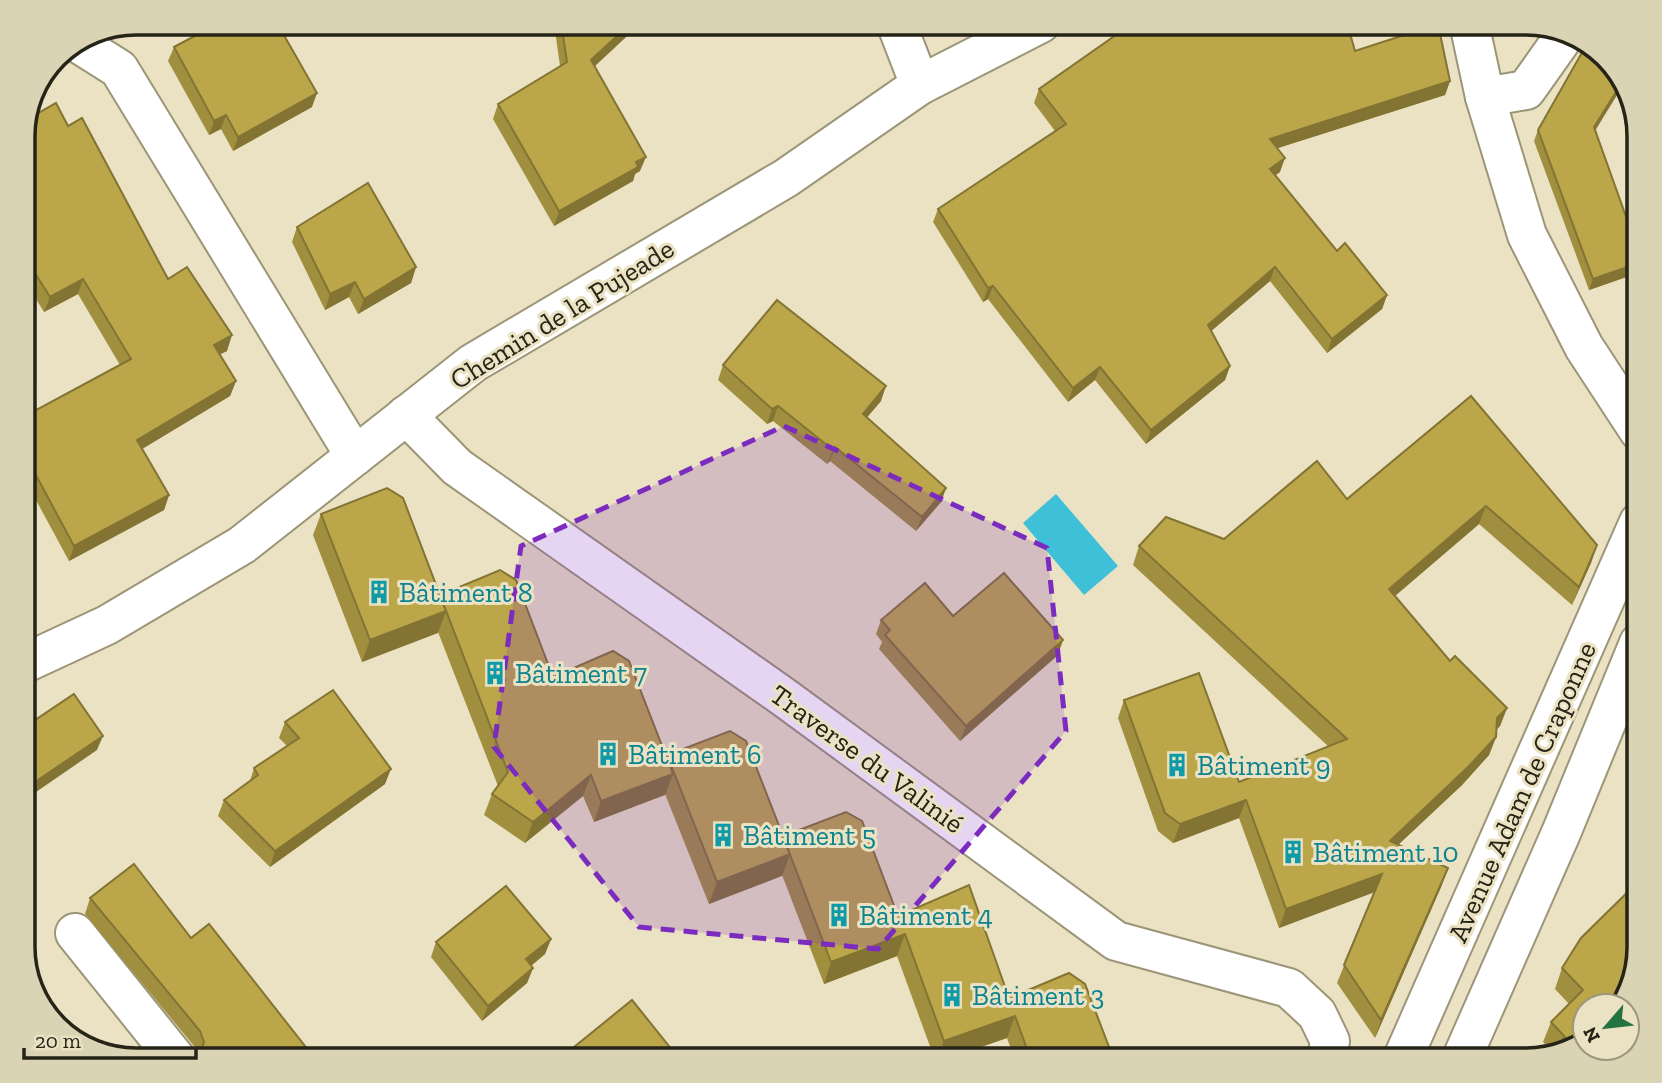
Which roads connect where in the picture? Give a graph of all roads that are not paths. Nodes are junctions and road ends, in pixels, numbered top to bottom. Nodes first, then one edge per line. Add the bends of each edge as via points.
1 (900, 35) edge
2 (1018, 35) edge
3 (1472, 35) edge
4 (1561, 41) edge
5 (87, 49) edge
6 (920, 85) junction
7 (1485, 97) junction
8 (1627, 413) edge
9 (407, 415) junction
10 (355, 456) junction
11 (1627, 549) edge
12 (35, 658) edge
13 (1627, 672) edge
14 (75, 933) dead end
15 (167, 1048) edge
16 (1329, 1048) edge
17 (1407, 1048) edge
18 (1466, 1048) edge

1 - 6 street
2 - 6 street, Chemin de la Pujeade
3 - 7 street
4 - 7 street via 1525,90
5 - 10 street via 119,69
6 - 9 street, Chemin de la Pujeade via 786,178 473,363
7 - 8 street via 1527,235 1584,347
9 - 10 street, Chemin de la Pujeade
9 - 16 street, Traverse du Valinié via 457,467 785,698 1115,941 1289,988 1317,1014
10 - 12 street, Chemin de la Pujeade via 243,545 107,625
11 - 17 street, Avenue Adam de Craponne
13 - 18 street, Avenue Adam de Craponne
14 - 15 street

